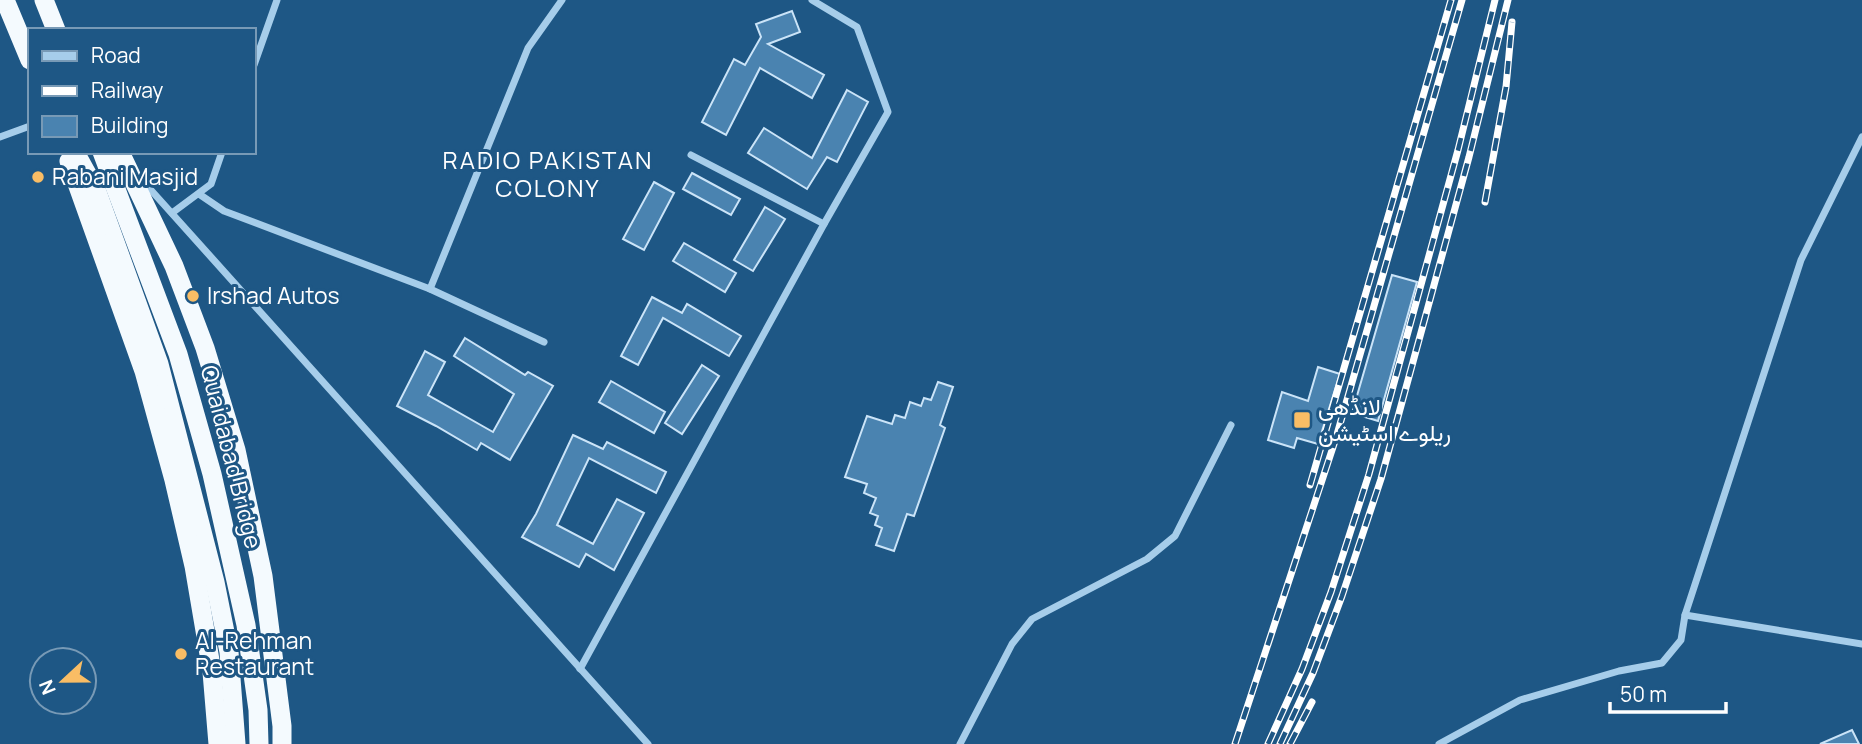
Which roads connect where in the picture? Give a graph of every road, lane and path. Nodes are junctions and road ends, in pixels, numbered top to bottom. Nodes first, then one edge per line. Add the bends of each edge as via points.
1 (44, 0) edge
2 (277, 0) edge
3 (562, 0) edge
4 (812, 0) edge
5 (4, 4) edge
6 (55, 28) edge
7 (28, 56) edge
8 (256, 59) edge
9 (28, 127) edge
10 (0, 137) edge
11 (1862, 137) edge
12 (67, 154) edge
13 (77, 154) edge
14 (102, 154) edge
15 (221, 154) edge
16 (691, 155) dead end
17 (123, 157) edge
18 (107, 192) junction
19 (199, 194) junction
20 (172, 213) junction
21 (824, 224) junction
22 (430, 289) junction
23 (544, 342) dead end
24 (1231, 425) dead end
25 (1685, 615) junction
26 (1862, 644) edge
27 (580, 669) junction
28 (218, 744) edge
29 (236, 744) edge
30 (259, 744) edge
31 (282, 744) edge
32 (648, 744) edge
33 (960, 744) edge
34 (1439, 744) edge

1 - 6 highway
2 - 8 street
3 - 22 street via 528,48
4 - 21 street via 857,27 888,112
5 - 7 highway
9 - 10 street
11 - 25 street via 1801,260
12 - 28 highway via 144,371 174,480 212,672
13 - 18 highway
14 - 18 highway
15 - 19 street via 211,184
16 - 21 street
17 - 20 street
17 - 31 highway via 187,301 236,450 263,576
18 - 29 highway, Quaidabad Bridge via 159,364 215,582 229,652
18 - 30 highway, Quaidabad Bridge via 178,354 212,474 246,625
19 - 20 street
19 - 22 street via 224,211
20 - 27 street
21 - 27 street
22 - 23 street
24 - 33 street via 1175,536 1147,559 1032,619 1012,644
25 - 26 street
25 - 34 street via 1681,640 1662,663 1520,699
27 - 32 street

